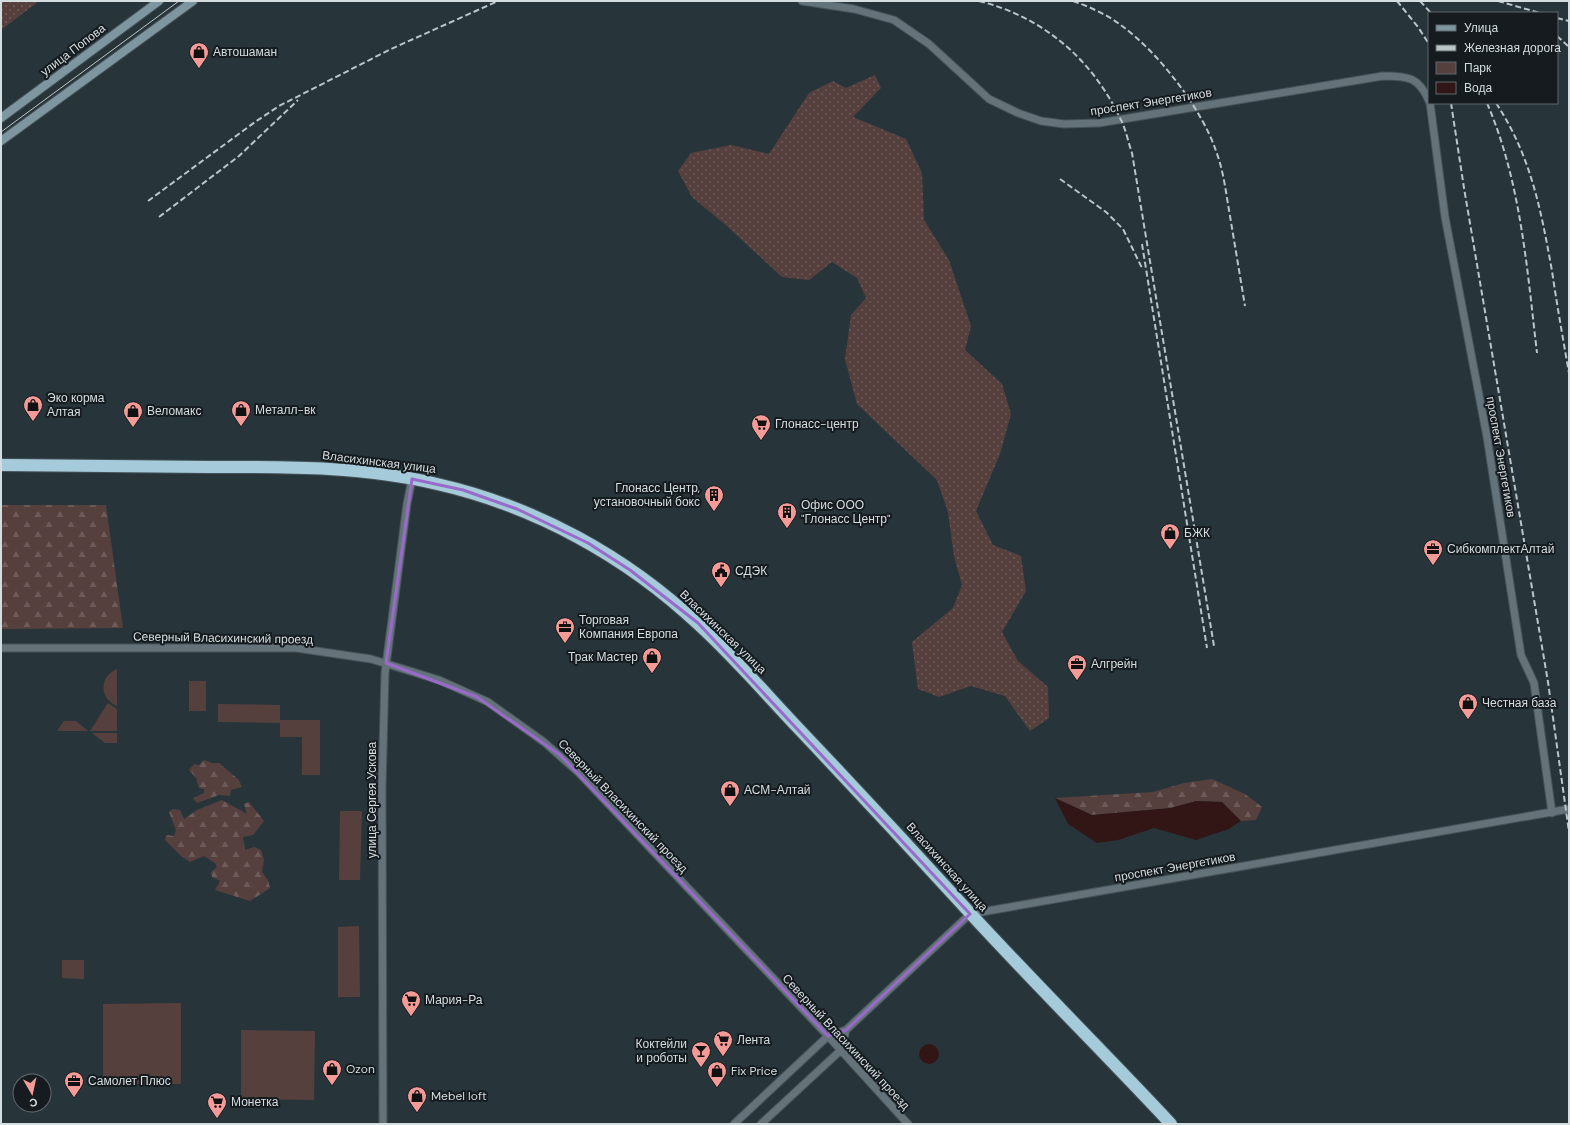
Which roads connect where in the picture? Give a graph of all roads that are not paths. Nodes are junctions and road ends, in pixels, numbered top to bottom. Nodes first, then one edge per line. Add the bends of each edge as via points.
1 (159, 1) edge
2 (193, 1) edge
3 (802, 1) edge
4 (1428, 99) edge
5 (1429, 104) edge
6 (1, 118) edge
7 (1, 141) edge
8 (1, 465) edge
9 (412, 479) junction
10 (1, 648) edge
11 (386, 663) junction
12 (1569, 809) edge
13 (1552, 813) junction
14 (970, 914) junction
15 (846, 1030) junction
16 (828, 1036) junction
17 (841, 1050) junction
18 (382, 1124) edge
19 (734, 1124) edge
20 (761, 1124) edge
21 (908, 1124) edge
22 (1171, 1124) edge

1 - 6 main road, улица Попова
2 - 7 main road
3 - 4 street, проспект Энергетиков via 854,9 894,20 929,44 989,99 1041,121 1064,124 1099,123 1383,76 1403,76 1415,80 1424,89
5 - 13 street, проспект Энергетиков via 1445,217 1487,437 1521,656 1534,683
8 - 9 highway, Власихинская улица via 296,467 346,470
9 - 11 street, улица Сергея Ускова
9 - 14 highway, Власихинская улица via 463,490 550,523 588,543 662,592 732,657
10 - 11 street, Северный Власихинский проезд via 296,648 349,654
11 - 16 street, Северный Власихинский проезд via 439,680 477,697 538,737 560,755
11 - 18 street, улица Сергея Ускова via 382,787
12 - 13 street, проспект Энергетиков
13 - 14 street, проспект Энергетиков
14 - 15 street
14 - 22 highway, Власихинская улица
15 - 16 street
15 - 17 street
16 - 17 street, Северный Власихинский проезд
16 - 19 street
17 - 20 street
17 - 21 street, Северный Власихинский проезд

